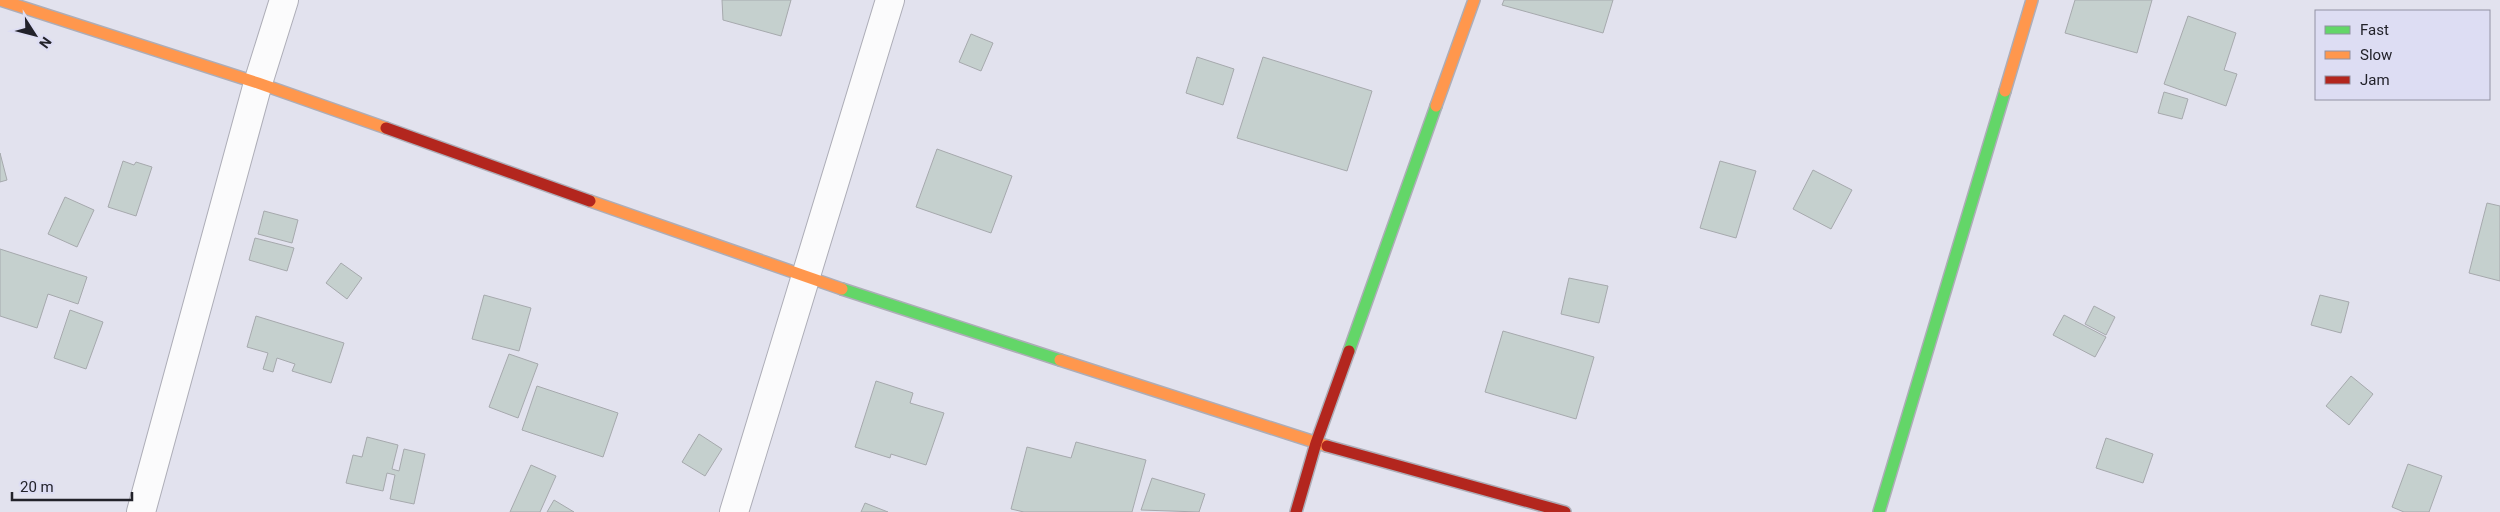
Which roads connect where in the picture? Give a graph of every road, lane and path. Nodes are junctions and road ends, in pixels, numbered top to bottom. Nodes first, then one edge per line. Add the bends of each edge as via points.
1 (0, 0) edge
2 (284, 0) edge
3 (890, 0) edge
4 (1474, 0) edge
5 (2032, 0) edge
6 (258, 83) junction
7 (806, 277) junction
8 (1316, 443) junction
9 (141, 512) edge
10 (734, 512) edge
11 (1296, 512) edge
12 (1565, 512) edge
13 (1879, 512) edge

1 - 6 street
2 - 6 street
3 - 7 street
4 - 8 street
5 - 13 street
6 - 7 street
6 - 9 street
7 - 8 street
7 - 10 street
8 - 11 street
8 - 12 street

